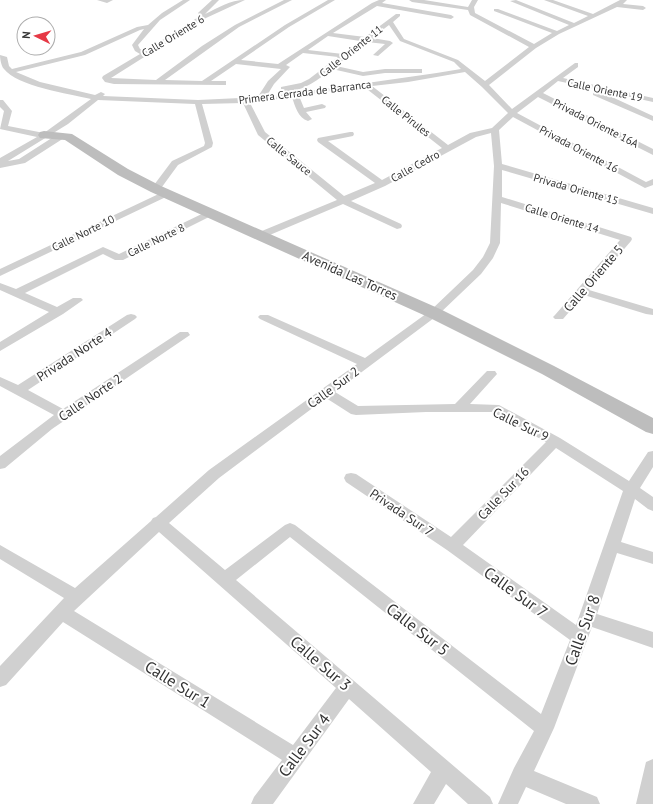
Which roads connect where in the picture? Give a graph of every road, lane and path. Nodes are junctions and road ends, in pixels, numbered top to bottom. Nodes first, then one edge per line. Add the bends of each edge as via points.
1 (100, 0) edge
2 (187, 0) edge
3 (216, 0) edge
4 (242, 0) edge
5 (289, 0) edge
6 (332, 0) edge
7 (383, 0) edge
8 (412, 0) edge
9 (475, 0) edge
10 (547, 0) edge
11 (624, 0) edge
12 (109, 1) edge
13 (514, 1) edge
14 (374, 4) junction
15 (617, 5) junction
16 (643, 8) dead end
17 (472, 9) junction
18 (486, 13) junction
19 (398, 14) dead end
20 (594, 16) junction
21 (204, 17) junction
22 (451, 17) dead end
23 (390, 21) junction
24 (574, 24) junction
25 (149, 27) junction
26 (557, 33) junction
27 (327, 34) junction
28 (366, 40) junction
29 (534, 48) junction
30 (301, 52) junction
31 (144, 53) junction
32 (376, 55) dead end
33 (344, 56) junction
34 (0, 57) edge
35 (456, 61) junction
36 (236, 62) junction
37 (575, 65) dead end
38 (283, 67) junction
39 (330, 67) junction
40 (464, 70) junction
41 (11, 71) junction
42 (558, 79) junction
43 (110, 80) junction
44 (157, 83) junction
45 (203, 83) junction
46 (223, 83) dead end
47 (573, 83) junction
48 (365, 84) junction
49 (485, 84) junction
50 (538, 94) junction
51 (295, 96) junction
52 (96, 98) junction
53 (260, 98) junction
54 (652, 99) edge
55 (0, 102) edge
56 (198, 102) junction
57 (246, 102) junction
58 (322, 106) dead end
59 (301, 111) junction
60 (512, 113) junction
61 (308, 119) dead end
62 (653, 119) edge
63 (2, 127) edge
64 (495, 130) junction
65 (350, 134) dead end
66 (44, 135) junction
67 (61, 136) junction
68 (447, 148) junction
69 (653, 152) edge
70 (0, 162) edge
71 (0, 165) edge
72 (498, 166) junction
73 (649, 183) edge
74 (382, 184) junction
75 (160, 191) junction
76 (496, 198) junction
77 (344, 201) junction
78 (653, 211) edge
79 (210, 213) junction
80 (397, 226) dead end
81 (261, 235) junction
82 (627, 239) joint
83 (0, 273) edge
84 (0, 286) edge
85 (582, 291) junction
86 (16, 293) junction
87 (77, 300) dead end
88 (59, 312) junction
89 (434, 312) junction
90 (650, 312) dead end
91 (131, 317) dead end
92 (264, 317) dead end
93 (559, 317) dead end
94 (184, 335) dead end
95 (0, 347) edge
96 (366, 363) junction
97 (491, 374) dead end
98 (0, 381) edge
99 (18, 391) junction
100 (326, 392) junction
101 (458, 408) junction
102 (64, 415) junction
103 (653, 427) edge
104 (555, 441) junction
105 (653, 456) edge
106 (3, 458) edge
107 (351, 478) dead end
108 (631, 489) junction
109 (653, 505) edge
110 (158, 522) junction
111 (452, 546) junction
112 (613, 546) junction
113 (0, 551) edge
114 (653, 558) edge
115 (224, 580) junction
116 (76, 597) junction
117 (61, 612) junction
118 (587, 618) junction
119 (580, 638) junction
120 (653, 640) edge
121 (0, 679) edge
122 (348, 686) junction
123 (545, 728) junction
124 (295, 757) junction
125 (653, 769) edge
126 (444, 770) junction
127 (522, 775) junction
128 (261, 804) edge
129 (423, 804) edge
130 (483, 804) edge
131 (508, 804) edge
132 (590, 804) edge
133 (646, 804) edge

1 - 12 street
2 - 25 street via 172,8
3 - 21 street via 201,13
4 - 21 street, Calle Oriente 6
5 - 44 street via 228,32
6 - 36 street via 287,26
7 - 14 street
8 - 17 street
9 - 17 street
10 - 20 street
11 - 15 street
13 - 18 street
13 - 24 street
14 - 22 street
14 - 27 street
15 - 16 street
15 - 20 street
17 - 18 street via 472,14
18 - 26 street
18 - 29 street
19 - 23 street, Calle Oriente 11
20 - 24 street
21 - 31 street, Calle Oriente 6
23 - 28 street, Calle Oriente 11
23 - 35 street via 402,40
24 - 26 street
25 - 31 street via 135,45 137,50
25 - 41 street via 139,28 82,54
26 - 29 street
27 - 28 street
27 - 30 street
28 - 32 street via 390,44
28 - 33 street, Calle Oriente 11
29 - 49 street
30 - 33 street
30 - 38 street
31 - 43 street, Calle Oriente 6
33 - 39 street, Calle Oriente 11
34 - 41 street via 5,58 6,67
35 - 39 street via 439,68 420,71 363,74
35 - 40 street, Privada Oriente 16
36 - 38 street
36 - 45 street
37 - 42 street
38 - 53 street
39 - 53 street, Calle Oriente 11 via 303,85
40 - 48 street, Primera Cerrada de Barranca via 408,80
40 - 49 street, Privada Oriente 16
41 - 52 street, Primera Cerrada de Barranca via 38,84
42 - 47 street, Calle Oriente 19
42 - 50 street
43 - 44 street
43 - 52 street, Calle Oriente 6
44 - 45 street
45 - 46 street
47 - 54 street, Calle Oriente 19
47 - 62 street
48 - 51 street, Primera Cerrada de Barranca
48 - 68 street, Calle Pirules
49 - 60 street, Privada Oriente 16
50 - 60 street
50 - 69 street, Privada Oriente 16A
51 - 53 street, Primera Cerrada de Barranca
51 - 59 street
52 - 56 street, Primera Cerrada de Barranca
52 - 66 street, Calle Oriente 6
53 - 57 street, Primera Cerrada de Barranca
55 - 63 street via 8,111
56 - 57 street, Primera Cerrada de Barranca
56 - 75 street via 208,147 175,163
57 - 77 street, Calle Sauce via 261,133
58 - 59 street
59 - 61 street
60 - 64 street
60 - 73 street, Privada Oriente 16
63 - 66 street
64 - 68 street, Calle Cedro via 473,135
64 - 72 street, Calle Sur 2
65 - 74 street via 321,140
66 - 67 main road, Avenida Las Torres
66 - 70 street, Calle Oriente 6
67 - 71 street via 22,161
67 - 75 main road, Avenida Las Torres via 68,137 123,172
68 - 74 street, Calle Cedro
72 - 76 street, Calle Sur 2
72 - 78 street, Privada Oriente 15
74 - 77 street, Calle Cedro
75 - 79 main road, Avenida Las Torres
75 - 83 street, Calle Norte 10
76 - 82 street, Calle Oriente 14
76 - 89 street, Calle Sur 2 via 495,243 488,258 477,272
77 - 80 street, Calle Sauce
77 - 81 street, Calle Cedro
79 - 81 main road, Avenida Las Torres
79 - 86 street, Calle Norte 8 via 119,258 103,250
81 - 89 main road, Avenida Las Torres
82 - 85 street, Calle Oriente 5
84 - 86 street
85 - 90 street
85 - 93 street, Calle Oriente 5
86 - 88 street
87 - 88 street
88 - 95 street
89 - 96 street, Calle Sur 2
89 - 103 main road, Avenida Las Torres
91 - 99 street, Privada Norte 4
92 - 96 street
94 - 102 street, Calle Norte 2
96 - 100 street, Calle Sur 2
97 - 101 street
98 - 99 street
99 - 102 street
100 - 101 street, Calle Sur 9 via 356,411
100 - 110 street, Calle Sur 2 via 214,474
101 - 104 street, Calle Sur 9 via 494,408
102 - 106 street, Calle Norte 2
104 - 108 street, Calle Sur 9
104 - 111 street, Calle Sur 16
105 - 108 street, Calle Sur 8
107 - 111 street, Privada Sur 7
108 - 109 street, Calle Sur 9
108 - 112 street, Calle Sur 8
110 - 115 street, Calle Sur 3
110 - 116 street, Calle Sur 2
111 - 119 street, Calle Sur 7
112 - 114 street
112 - 118 street, Calle Sur 8
113 - 116 street
115 - 122 street, Calle Sur 3
115 - 123 street, Calle Sur 5 via 290,529
116 - 117 street, Calle Sur 2
117 - 121 street, Calle Sur 2
117 - 124 street, Calle Sur 1
118 - 119 street, Calle Sur 8
118 - 120 street
119 - 123 street, Calle Sur 8
122 - 124 street, Calle Sur 4
122 - 126 street, Calle Sur 3
123 - 127 street, Calle Sur 8
124 - 128 street, Calle Sur 4
125 - 133 street
126 - 129 street
126 - 130 street, Calle Sur 3
127 - 131 street, Calle Sur 8
127 - 132 street

